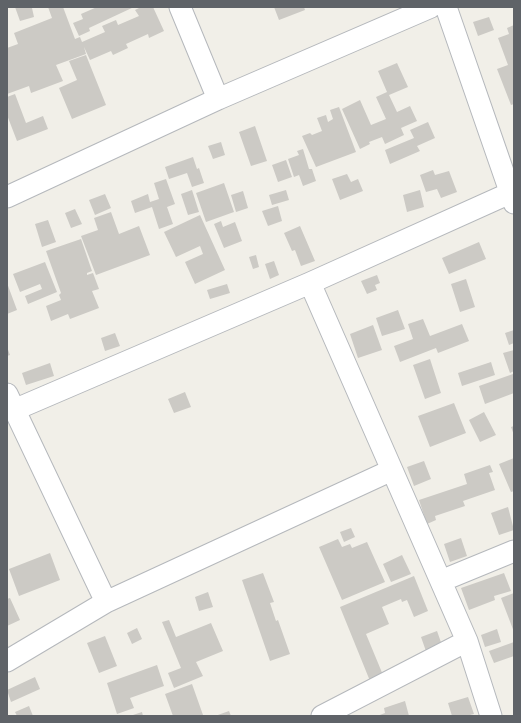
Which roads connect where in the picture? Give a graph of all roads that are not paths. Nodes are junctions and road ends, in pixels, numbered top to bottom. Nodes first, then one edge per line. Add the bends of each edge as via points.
1 (180, 7) edge
2 (431, 7) edge
3 (446, 7) edge
4 (218, 99) junction
5 (7, 197) edge
6 (512, 198) edge
7 (310, 284) junction
8 (11, 402) edge
9 (392, 470) junction
10 (514, 551) edge
11 (441, 581) junction
12 (106, 602) junction
13 (467, 642) junction
14 (7, 661) edge
15 (322, 716) edge
16 (491, 716) edge

1 - 4 street
2 - 4 street
3 - 6 street
4 - 5 street
6 - 7 street
7 - 8 street
7 - 9 street
8 - 12 street
9 - 11 street
9 - 12 street
10 - 11 street
11 - 13 street
12 - 14 street
13 - 15 street
13 - 16 street

